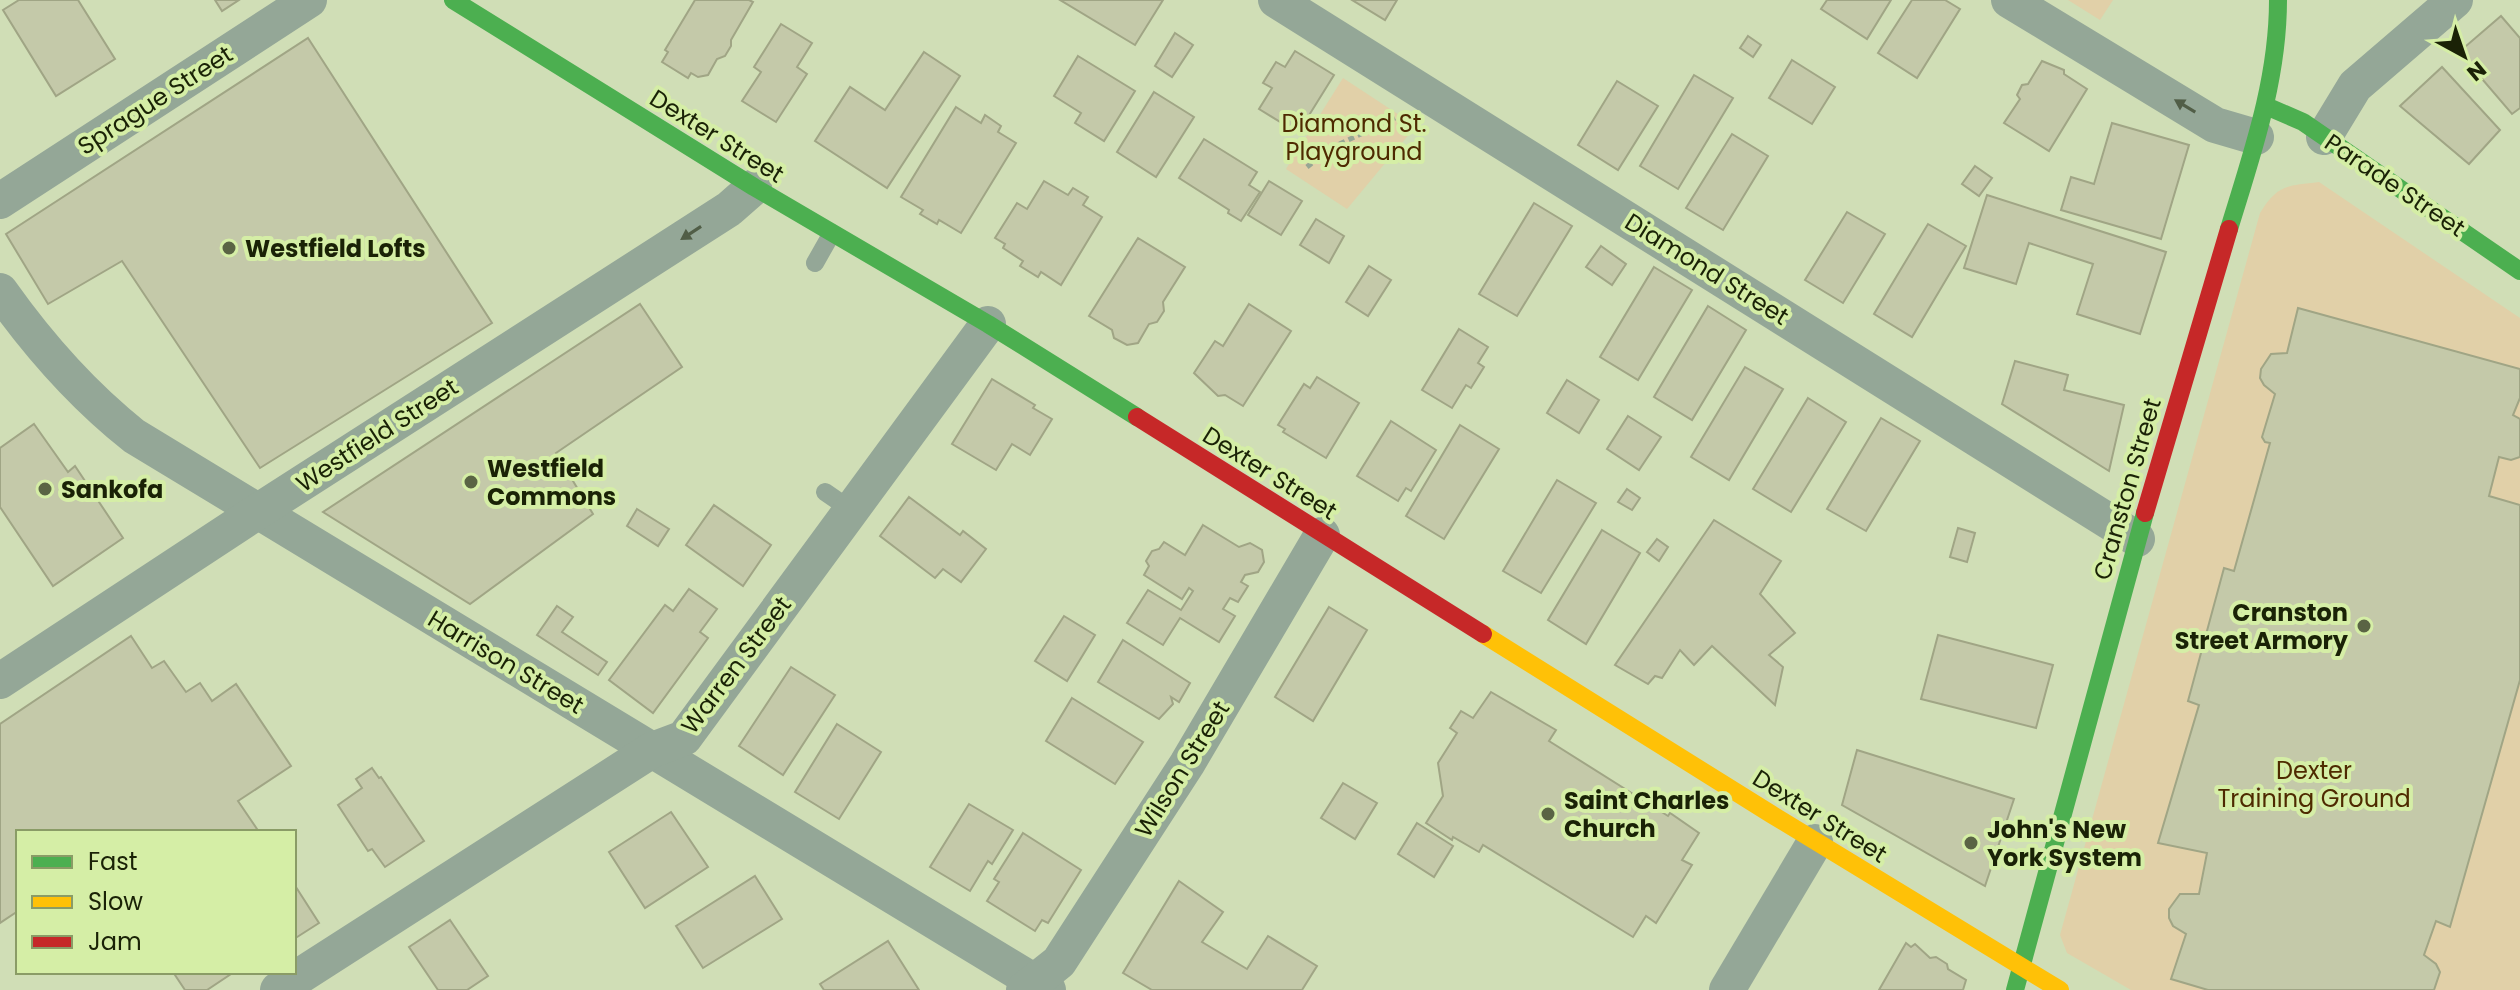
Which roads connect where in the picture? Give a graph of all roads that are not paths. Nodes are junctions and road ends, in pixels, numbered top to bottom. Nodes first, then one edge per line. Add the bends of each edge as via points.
1 (309, 0) edge
2 (453, 0) edge
3 (1276, 0) edge
4 (2009, 0) edge
5 (2278, 0) edge
6 (2455, 0) edge
7 (2261, 122) junction
8 (2324, 137) junction
9 (754, 187) junction
10 (0, 201) edge
11 (832, 233) junction
12 (815, 263) dead end
13 (2520, 271) edge
14 (0, 291) edge
15 (988, 324) junction
16 (257, 512) junction
17 (1322, 535) junction
18 (2137, 539) junction
19 (0, 681) edge
20 (652, 750) junction
21 (1815, 842) junction
22 (2022, 968) junction
23 (1036, 988) edge
24 (278, 990) edge
25 (1727, 990) edge
26 (2015, 990) edge
27 (2060, 990) edge

1 - 10 street, Sprague Street
2 - 9 street, Dexter Street
3 - 18 street, Diamond Street
7 -> 4 street, Parade Street via 2215,125
5 - 7 street, Cranston Street via 2278,37
6 - 8 street via 2355,86
7 - 8 street, Parade Street via 2303,122
7 - 18 street, Cranston Street
8 - 13 street, Parade Street
9 - 11 street, Dexter Street
9 -> 16 street, Westfield Street via 729,209
11 - 12 lane
11 - 15 street, Dexter Street
14 - 16 street, Harrison Street via 56,365 96,406 134,436
15 - 17 street, Dexter Street
15 - 20 street, Warren Street via 838,501 684,738
16 - 19 street, Westfield Street
16 - 20 street, Harrison Street
17 - 21 street, Dexter Street
17 - 23 street, Wilson Street via 1187,764 1059,962
18 - 22 street, Cranston Street
20 - 23 street, Harrison Street
20 - 24 street, Warren Street
21 - 22 street, Dexter Street
21 - 25 street
22 - 26 street, Cranston Street
22 - 27 street, Dexter Street

